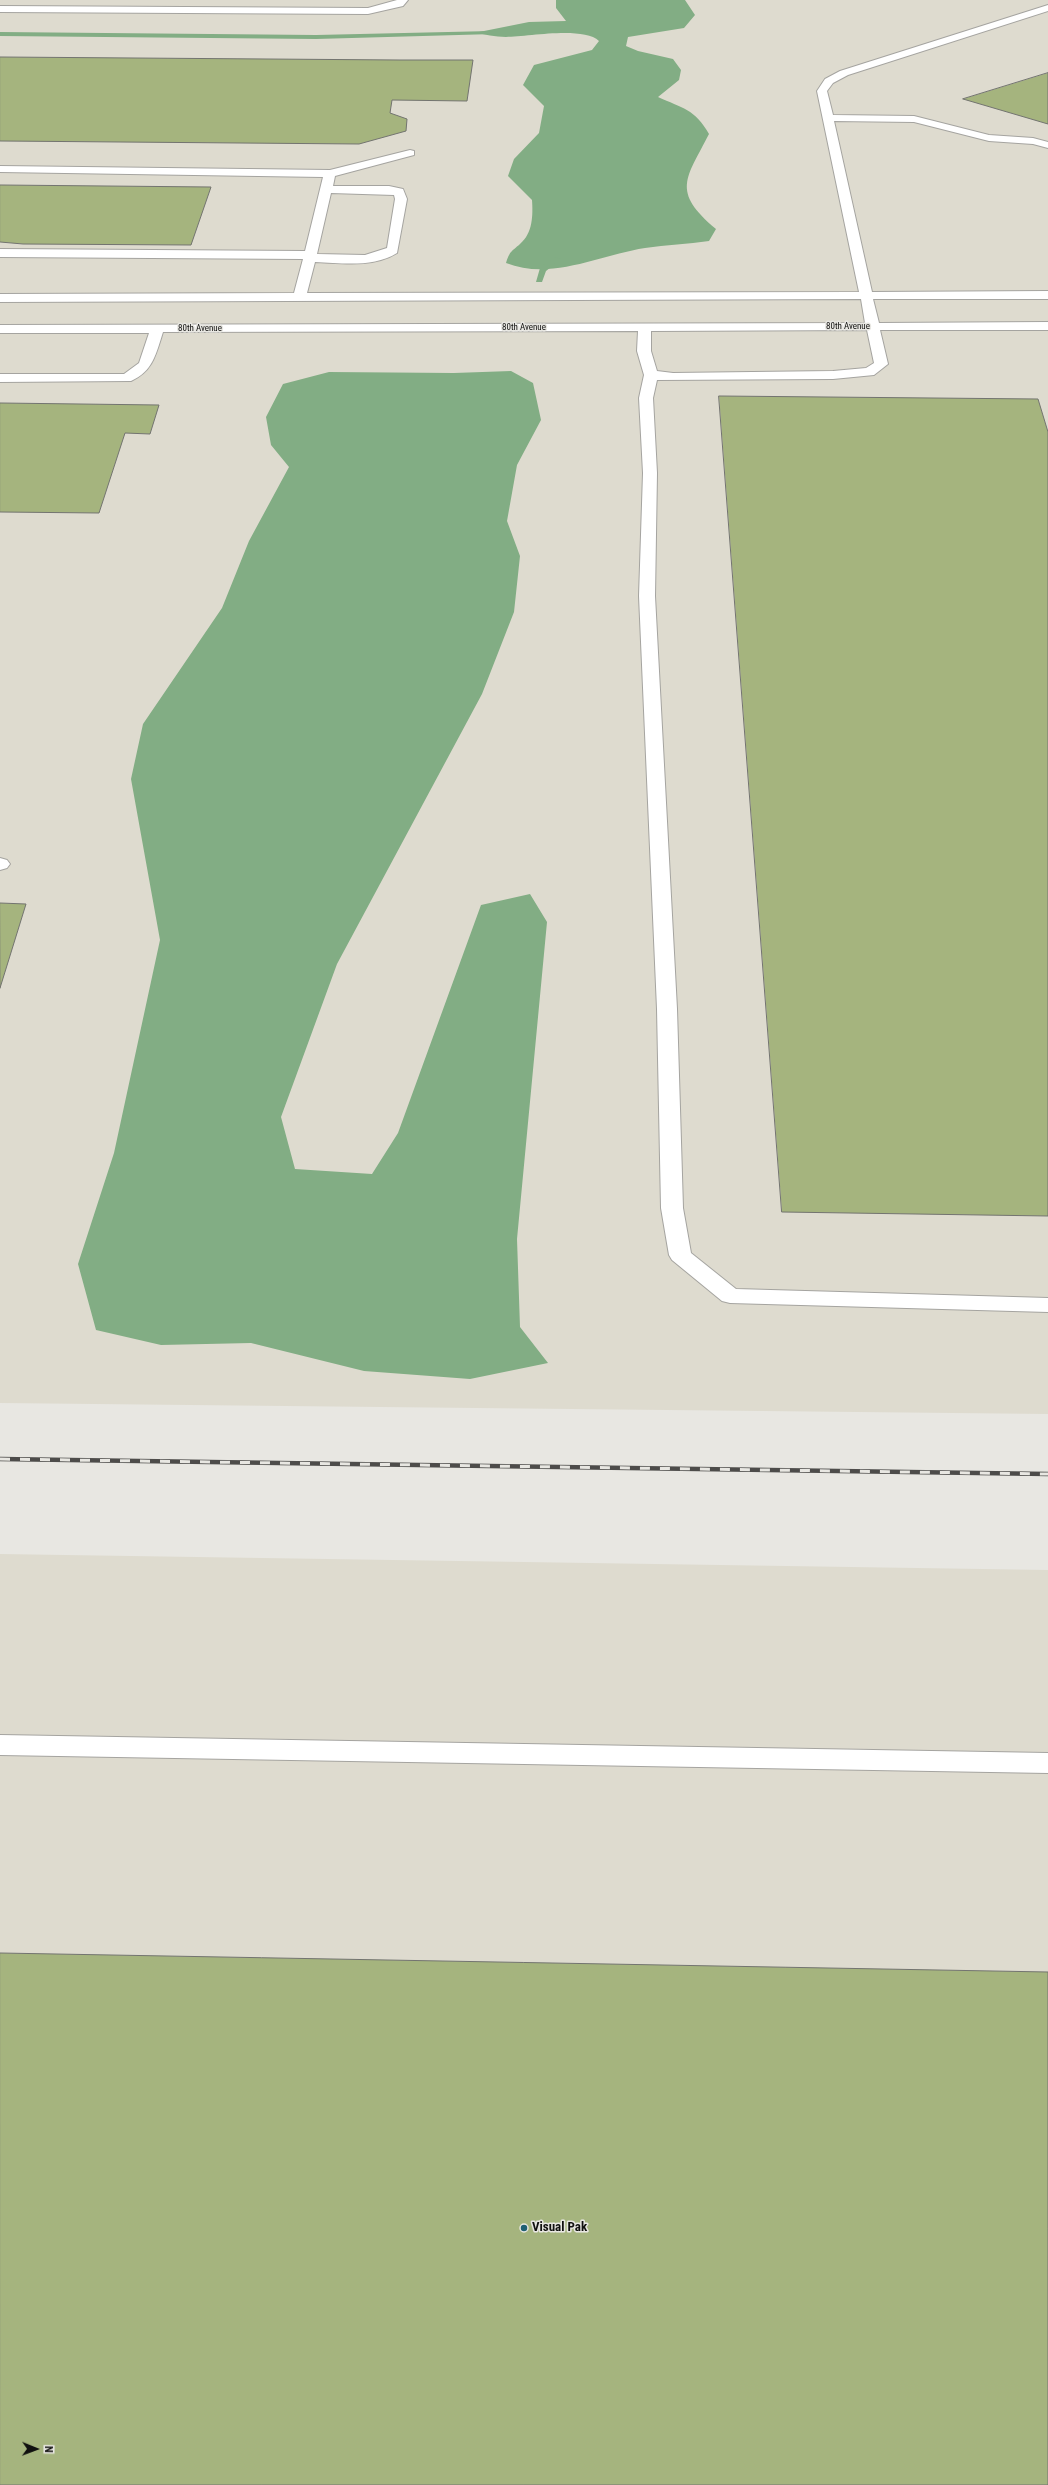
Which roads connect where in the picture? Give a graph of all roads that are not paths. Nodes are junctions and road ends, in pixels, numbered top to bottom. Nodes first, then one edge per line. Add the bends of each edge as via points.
1 (403, 0) edge
2 (0, 8) edge
3 (1048, 8) edge
4 (829, 118) junction
5 (1048, 145) edge
6 (410, 153) dead end
7 (0, 169) edge
8 (330, 174) junction
9 (326, 189) junction
10 (0, 253) edge
11 (310, 256) junction
12 (1048, 295) edge
13 (865, 296) junction
14 (300, 297) junction
15 (0, 298) edge
16 (1048, 326) edge
17 (874, 327) junction
18 (645, 328) junction
19 (0, 329) edge
20 (157, 329) junction
21 (650, 375) junction
22 (0, 378) edge
23 (1048, 1305) edge
24 (0, 1745) edge
25 (1048, 1763) edge

1 - 2 street via 387,8 352,11
3 - 4 street via 844,73 829,81 822,91
4 - 5 street via 914,119 989,138 1033,141
4 - 13 street
6 - 8 street
7 - 8 street
8 - 9 street
9 - 11 street
9 - 11 street via 399,192 401,198 394,250 386,256 370,259
10 - 11 street
11 - 14 street
12 - 13 street
13 - 14 street
13 - 17 street
14 - 15 street
16 - 17 street, 80th Avenue
17 - 18 street, 80th Avenue
17 - 21 street via 881,364 869,372 674,378
18 - 20 street, 80th Avenue
18 - 21 street via 644,351
19 - 20 street, 80th Avenue
20 - 22 street via 145,367 139,374 126,378
21 - 23 street via 646,398 650,473 648,596 667,1009 672,1208 680,1255 730,1296
24 - 25 street

